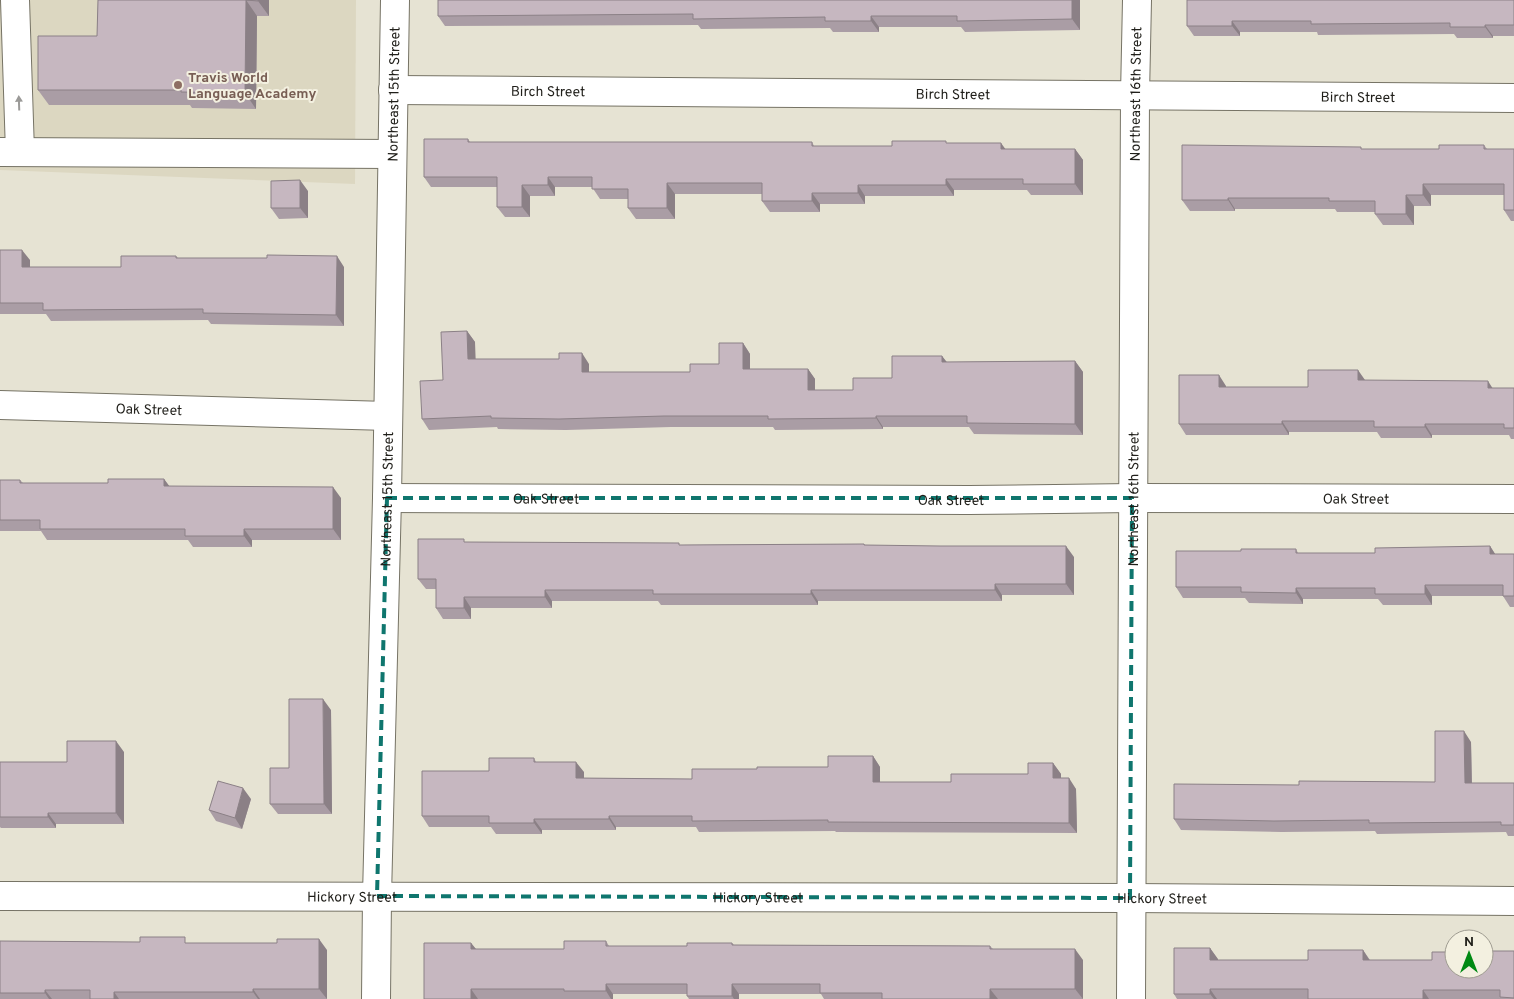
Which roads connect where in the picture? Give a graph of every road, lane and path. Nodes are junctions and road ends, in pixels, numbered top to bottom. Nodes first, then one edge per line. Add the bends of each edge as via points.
1 (16, 0) edge
2 (395, 0) edge
3 (1137, 0) edge
4 (393, 90) junction
5 (1135, 95) junction
6 (1514, 98) edge
7 (10, 152) edge
8 (392, 154) junction
9 (0, 405) edge
10 (388, 416) junction
11 (387, 498) junction
12 (1132, 498) junction
13 (1514, 499) edge
14 (0, 896) edge
15 (377, 896) junction
16 (1130, 898) junction
17 (1514, 901) edge
18 (376, 999) edge
19 (1131, 999) edge

7 -> 1 street
2 - 4 street, Northeast 15th Street
3 - 5 street, Northeast 16th Street
4 - 5 street, Birch Street
4 - 8 street, Northeast 15th Street
5 - 6 street, Birch Street
5 - 12 street, Northeast 16th Street
7 - 8 street
8 - 10 street, Northeast 15th Street
9 - 10 street, Oak Street
10 - 11 street, Northeast 15th Street
11 - 12 street, Oak Street
11 - 15 street, Northeast 15th Street
12 - 13 street, Oak Street
12 - 16 street, Northeast 16th Street
14 - 15 street, Hickory Street
15 - 16 street, Hickory Street
15 - 18 street, Northeast 15th Street
16 - 17 street, Hickory Street
16 - 19 street, Northeast 16th Street

